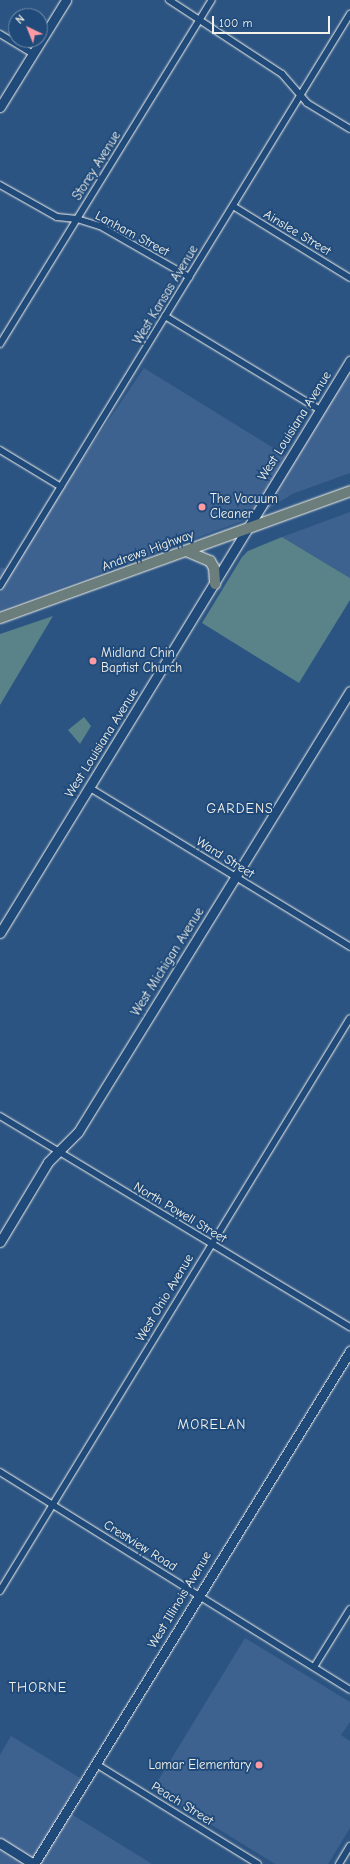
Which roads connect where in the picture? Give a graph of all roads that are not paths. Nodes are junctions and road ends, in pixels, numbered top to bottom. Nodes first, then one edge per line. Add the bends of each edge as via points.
1 (66, 0) edge
2 (170, 0) edge
3 (212, 0) edge
4 (350, 14) edge
5 (200, 19) junction
6 (0, 34) edge
7 (33, 54) junction
8 (300, 95) junction
9 (0, 107) edge
10 (350, 129) edge
11 (0, 185) edge
12 (232, 206) junction
13 (77, 219) junction
14 (189, 277) junction
15 (350, 278) edge
16 (165, 316) junction
17 (0, 344) edge
18 (350, 361) edge
19 (320, 410) junction
20 (0, 450) edge
21 (61, 487) junction
22 (350, 491) edge
23 (248, 528) junction
24 (186, 551) junction
25 (215, 584) junction
26 (0, 586) edge
27 (0, 618) edge
28 (350, 691) edge
29 (90, 788) junction
30 (236, 877) junction
31 (0, 933) edge
32 (350, 947) edge
33 (350, 1018) edge
34 (0, 1116) edge
35 (59, 1152) junction
36 (0, 1242) edge
37 (211, 1245) junction
38 (350, 1327) edge
39 (350, 1351) edge
40 (0, 1472) edge
41 (52, 1505) junction
42 (0, 1591) edge
43 (199, 1596) junction
44 (350, 1609) edge
45 (314, 1667) junction
46 (350, 1690) edge
47 (96, 1764) junction
48 (0, 1843) edge
49 (350, 1846) edge
50 (34, 1864) edge
51 (258, 1864) edge
52 (339, 1864) edge

1 - 7 street
2 - 5 street
3 - 5 street, Storey Avenue
4 - 8 street, West Kansas Avenue
5 - 8 street via 282,74
5 - 13 street, Storey Avenue
6 - 7 street
7 - 9 street
8 - 10 street via 307,103
8 - 12 street, West Kansas Avenue
11 - 13 street, Lanham Street via 56,217
12 - 14 street, West Kansas Avenue
12 - 15 street, Ainslee Street
13 - 14 street, Lanham Street via 100,226
13 - 17 street, Storey Avenue
14 - 16 street, West Kansas Avenue
16 - 19 street
16 - 21 street, West Kansas Avenue
18 - 19 street, West Louisiana Avenue
19 - 23 street, West Louisiana Avenue
20 - 21 street
21 - 26 street, West Kansas Avenue
22 - 23 main road, Andrews Highway
23 - 24 main road, Andrews Highway
23 - 25 street, West Louisiana Avenue
24 - 25 main road via 210,561 214,568
24 - 27 main road, Andrews Highway
25 - 29 street, West Louisiana Avenue
28 - 30 street, West Michigan Avenue
29 - 30 street, Ward Street
29 - 31 street, West Louisiana Avenue
30 - 32 street, Ward Street
30 - 35 street, West Michigan Avenue via 78,1132
33 - 37 street, West Ohio Avenue
34 - 35 street, North Powell Street
35 - 36 street, West Michigan Avenue via 48,1162
35 - 37 street, North Powell Street
37 - 38 street, North Powell Street
37 - 41 street, West Ohio Avenue
39 - 43 street, West Illinois Avenue
40 - 41 street, Crestview Road
41 - 42 street, West Ohio Avenue
41 - 43 street, Crestview Road
43 - 45 street, Crestview Road
43 - 47 street, West Illinois Avenue
44 - 45 street
45 - 46 street, Crestview Road
47 - 50 street, West Illinois Avenue
47 - 51 street, Peach Street
48 - 50 street
49 - 52 street

